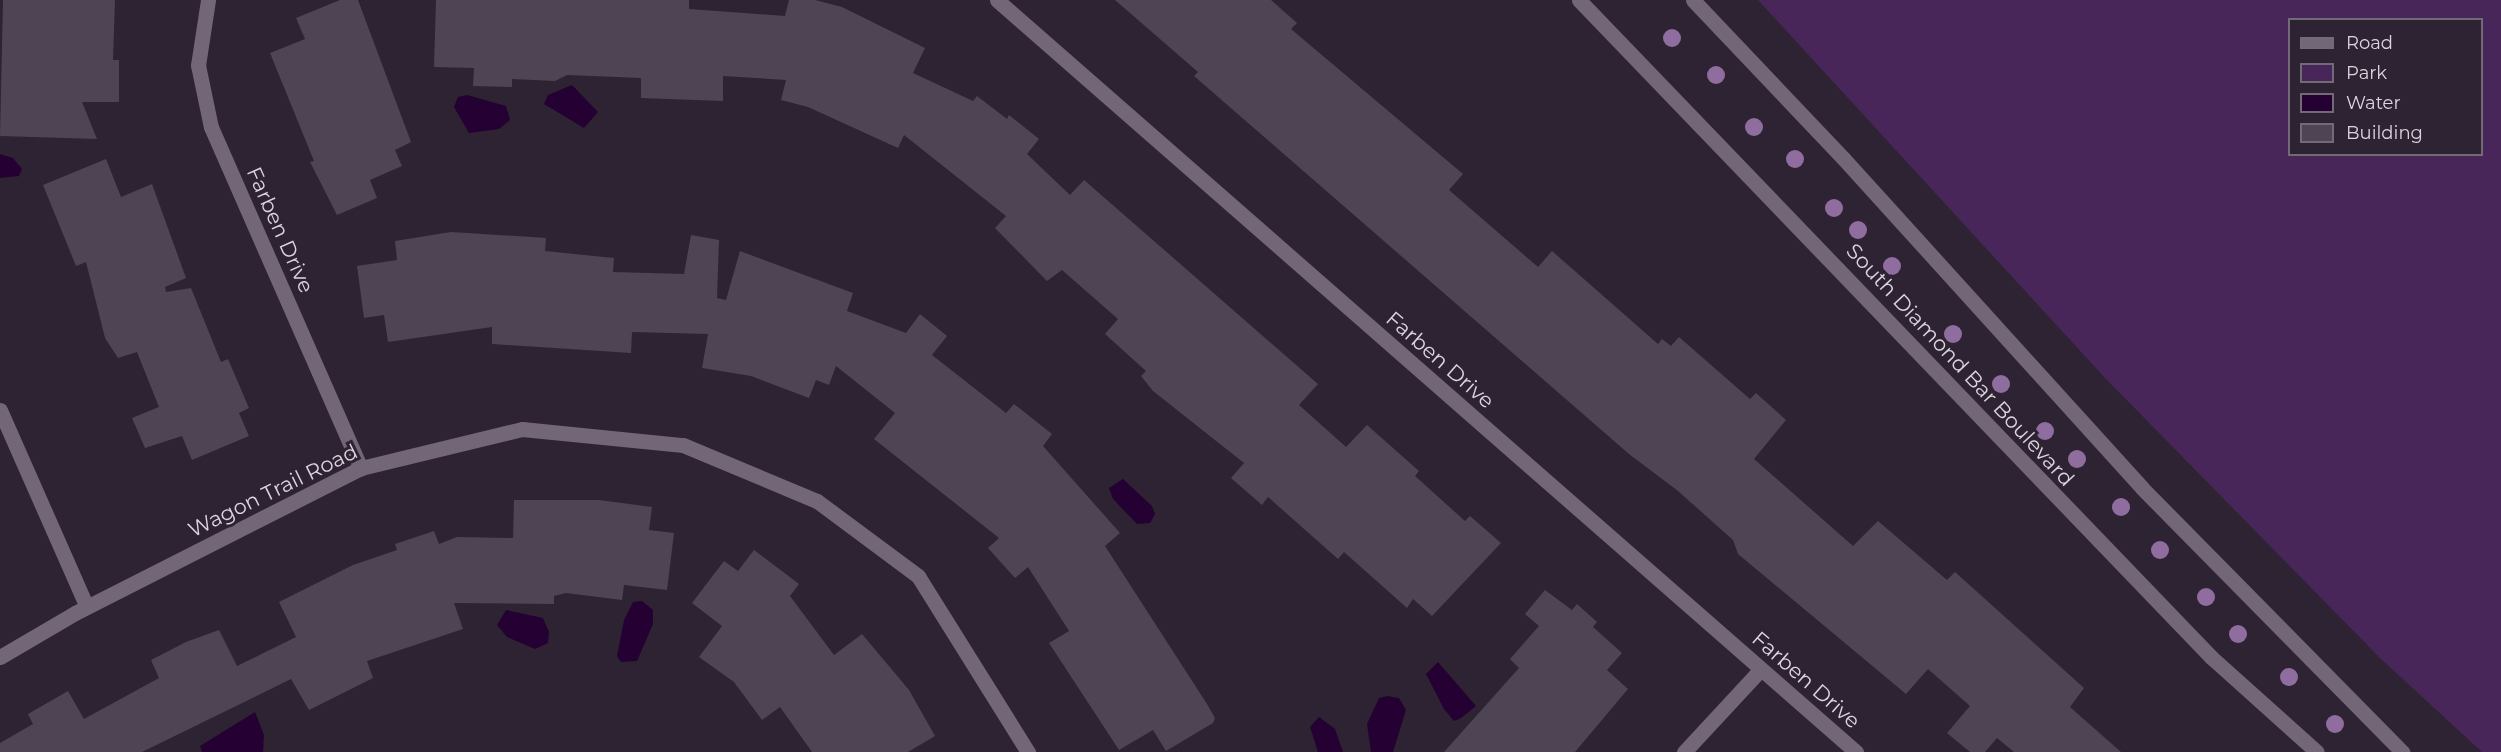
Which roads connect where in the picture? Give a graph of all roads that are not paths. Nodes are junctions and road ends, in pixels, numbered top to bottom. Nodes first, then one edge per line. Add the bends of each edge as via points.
1 (208, 0) edge
2 (997, 0) edge
3 (1579, 0) edge
4 (1693, 0) edge
5 (0, 410) edge
6 (361, 468) junction
7 (87, 607) junction
8 (0, 657) edge
9 (1761, 669) junction
10 (1028, 752) edge
11 (1684, 752) edge
12 (1856, 752) edge
13 (2317, 752) edge
14 (2402, 752) edge

1 - 6 street, Farben Drive via 198,65 211,127
2 - 9 street, Farben Drive
3 - 13 street, South Diamond Bar Boulevard via 2211,657
4 - 14 street via 1843,158 2142,488
5 - 7 street
6 - 7 street, Wagon Trail Road
6 - 10 street, Wagon Trail Road via 522,429 683,445 817,501 918,576
7 - 8 street, Wagon Trail Road
9 - 11 street
9 - 12 street, Farben Drive

